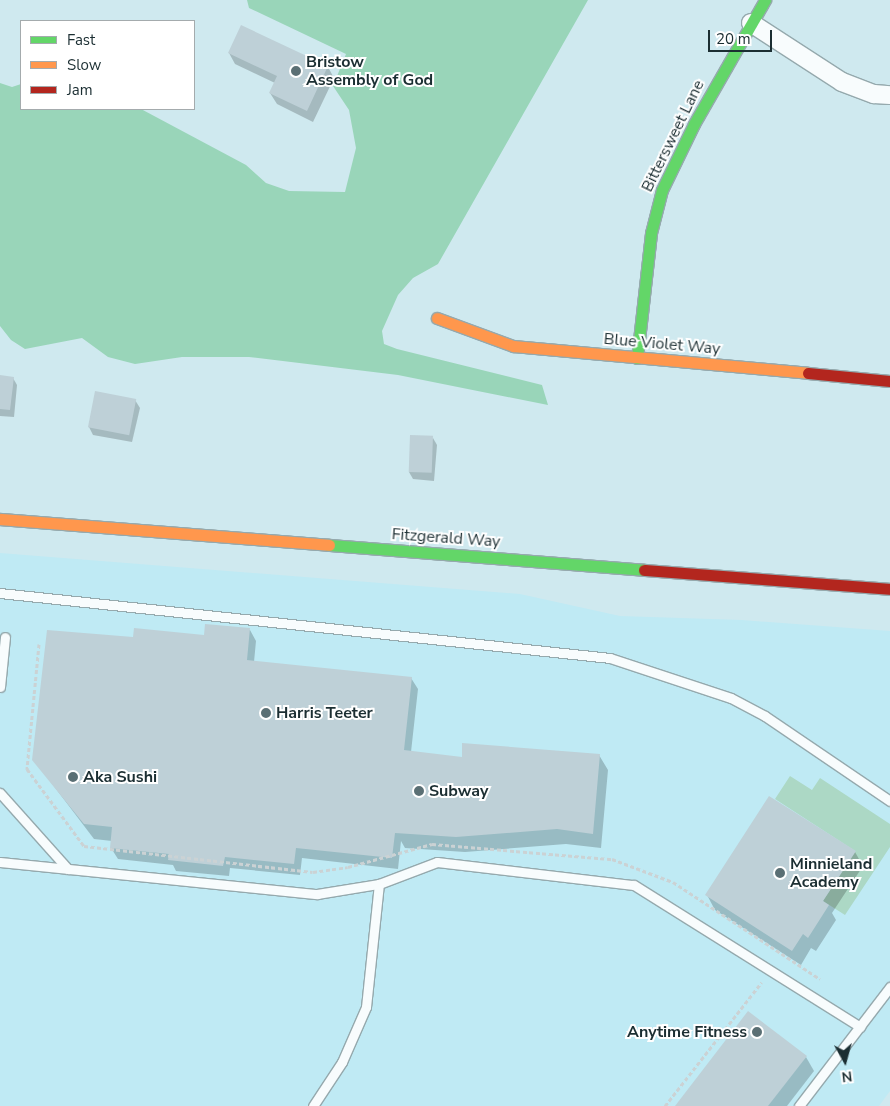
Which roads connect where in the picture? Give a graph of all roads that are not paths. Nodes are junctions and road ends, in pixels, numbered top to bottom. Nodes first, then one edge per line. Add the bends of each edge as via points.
1 (765, 0) edge
2 (751, 24) junction
3 (890, 96) edge
4 (437, 318) dead end
5 (637, 358) junction
6 (890, 381) edge
7 (0, 519) edge
8 (890, 588) edge
9 (0, 593) edge
10 (5, 637) dead end
11 (0, 687) edge
12 (0, 793) edge
13 (890, 801) edge
14 (0, 862) edge
15 (68, 869) junction
16 (380, 884) junction
17 (890, 987) edge
18 (860, 1027) junction
19 (313, 1106) edge
20 (799, 1106) edge

1 - 2 street, Bittersweet Lane
2 - 3 street via 842,82 874,94
2 - 5 street, Bittersweet Lane via 694,124 662,190 651,233
4 - 5 street, Blue Violet Way via 513,346
5 - 6 street, Blue Violet Way
7 - 8 street, Fitzgerald Way
9 - 13 lane via 610,658 731,698 765,716
10 - 11 lane
12 - 15 lane
14 - 15 lane
15 - 16 lane via 317,894
16 - 18 lane via 437,862 634,885
16 - 19 lane via 366,1007 342,1062
17 - 18 lane
18 - 20 lane

